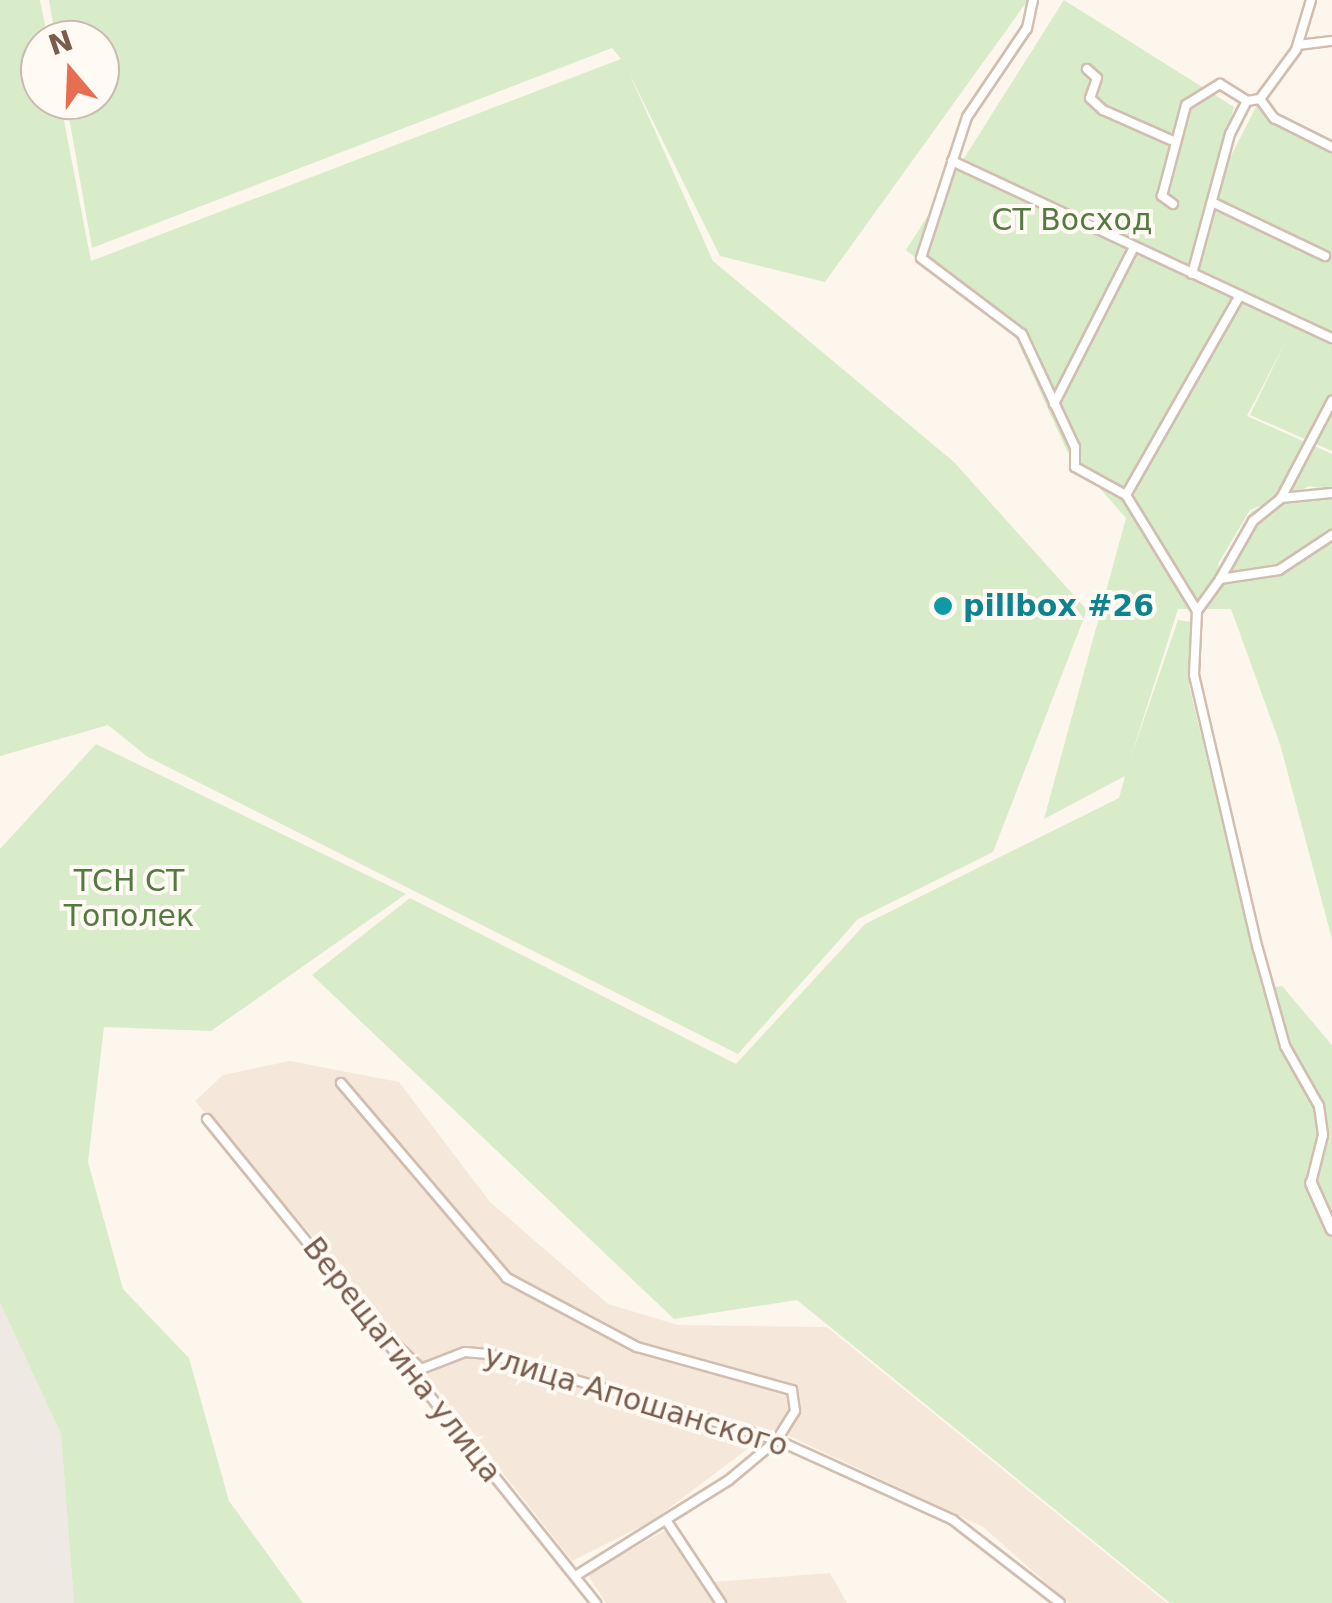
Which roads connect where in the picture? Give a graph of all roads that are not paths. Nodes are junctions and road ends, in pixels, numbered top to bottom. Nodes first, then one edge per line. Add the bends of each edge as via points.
1 (1033, 0) edge
2 (1311, 0) edge
3 (1332, 40) edge
4 (1298, 45) junction
5 (1087, 69) dead end
6 (1260, 98) junction
7 (1247, 101) junction
8 (1170, 140) junction
9 (1332, 147) edge
10 (952, 162) junction
11 (1173, 204) dead end
12 (1216, 204) junction
13 (1133, 249) junction
14 (1325, 256) dead end
15 (1192, 274) junction
16 (1240, 294) junction
17 (1332, 338) edge
18 (1332, 401) edge
19 (1054, 404) junction
20 (1332, 492) edge
21 (1126, 495) junction
22 (1281, 498) junction
23 (1332, 534) edge
24 (1220, 578) junction
25 (1197, 611) junction
26 (341, 1084) dead end
27 (207, 1118) dead end
28 (1311, 1183) joint
29 (1332, 1230) edge
30 (371, 1322) junction
31 (777, 1440) junction
32 (666, 1520) junction
33 (577, 1574) junction
34 (596, 1603) edge
35 (722, 1603) edge
36 (1060, 1603) edge

1 - 10 street
2 - 4 street
3 - 4 street
4 - 6 street
5 - 8 street via 1098,78 1090,98 1103,110
6 - 7 street
6 - 9 street via 1274,118
7 - 8 street via 1220,84 1202,88
7 - 12 street
8 - 11 street via 1162,196
10 - 13 street
10 - 19 street via 921,258 1022,334
12 - 14 street
12 - 15 street
13 - 15 street
13 - 19 street
15 - 16 street
16 - 17 street
16 - 21 street
18 - 22 street
19 - 21 street via 1083,478
20 - 22 street
21 - 25 street
22 - 24 street via 1253,521
23 - 24 street via 1279,570
24 - 25 street
25 - 28 street via 1194,675 1258,948 1285,1046 1319,1106 1324,1134
26 - 31 street via 506,1278 637,1347 792,1390 795,1411
27 - 30 street, Верещагина улица
28 - 29 street
30 - 31 street, улица Апошанского via 422,1370 465,1352 488,1354
30 - 33 street, Верещагина улица
31 - 32 street
31 - 36 street, улица Апошанского via 954,1520
32 - 33 street
32 - 35 street
33 - 34 street, Верещагина улица

